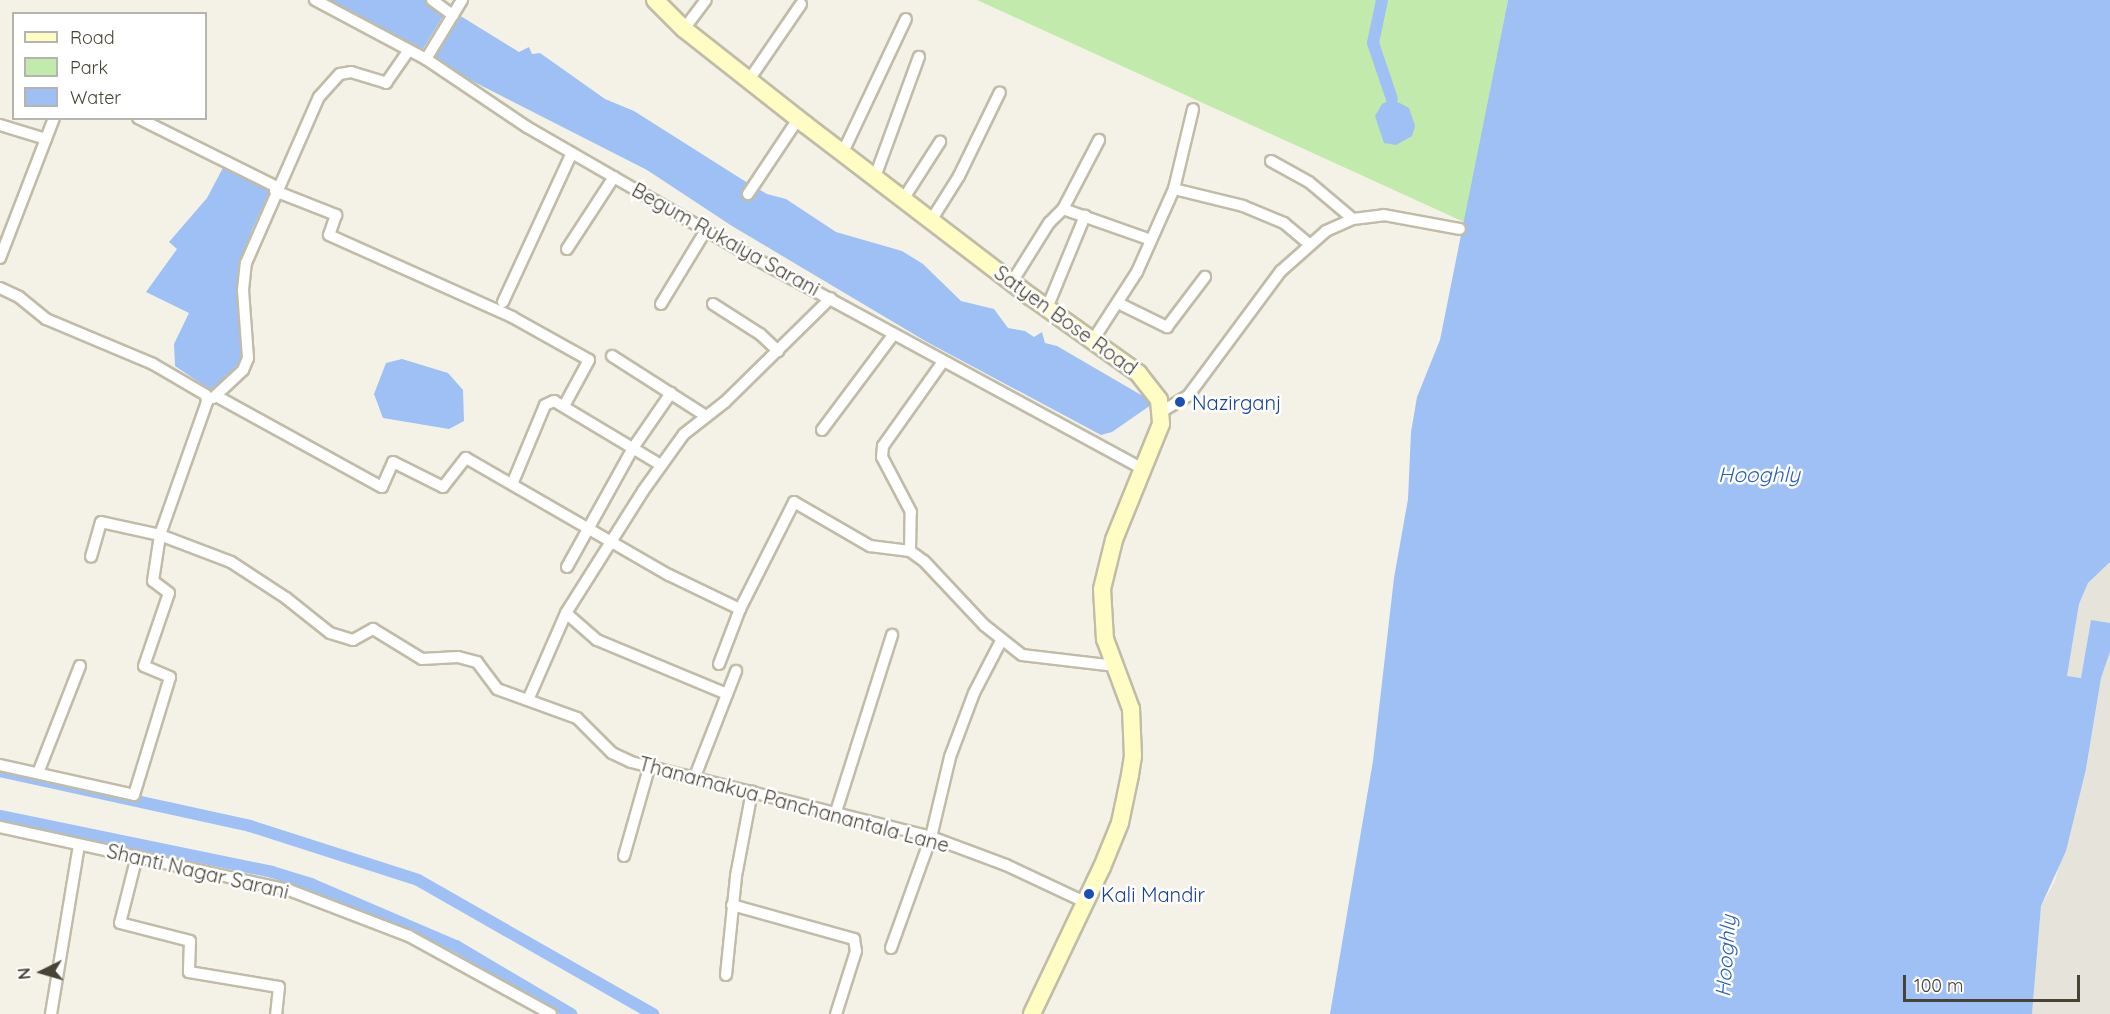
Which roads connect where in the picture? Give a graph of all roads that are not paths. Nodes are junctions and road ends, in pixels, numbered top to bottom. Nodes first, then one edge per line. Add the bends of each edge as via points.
1 (315, 0) edge
2 (432, 0) edge
3 (462, 0) edge
4 (655, 0) edge
5 (706, 0) edge
6 (801, 4) dead end
7 (453, 15) junction
8 (906, 19) dead end
9 (684, 28) junction
10 (409, 50) junction
11 (920, 57) dead end
12 (426, 59) junction
13 (749, 80) junction
14 (1000, 92) dead end
15 (1192, 109) dead end
16 (798, 119) junction
17 (53, 120) edge
18 (142, 120) edge
19 (0, 125) edge
20 (46, 139) junction
21 (1099, 140) dead end
22 (940, 142) dead end
23 (843, 152) junction
24 (572, 153) junction
25 (1271, 161) dead end
26 (614, 177) junction
27 (876, 177) junction
28 (276, 189) junction
29 (1174, 189) junction
30 (748, 194) dead end
31 (904, 198) junction
32 (1063, 209) junction
33 (1085, 216) junction
34 (932, 219) junction
35 (1353, 219) junction
36 (1460, 229) dead end
37 (706, 230) junction
38 (1151, 240) junction
39 (1309, 244) junction
40 (567, 249) dead end
41 (0, 258) edge
42 (1206, 277) dead end
43 (1012, 282) junction
44 (0, 288) edge
45 (831, 298) junction
46 (503, 302) dead end
47 (1118, 303) junction
48 (661, 304) dead end
49 (713, 304) dead end
50 (1047, 308) junction
51 (894, 335) junction
52 (1093, 340) junction
53 (778, 351) junction
54 (612, 356) dead end
55 (942, 363) junction
56 (670, 393) junction
57 (218, 397) junction
58 (206, 399) junction
59 (564, 406) junction
60 (1161, 412) junction
61 (706, 416) junction
62 (822, 430) dead end
63 (633, 448) junction
64 (661, 465) junction
65 (1142, 469) junction
66 (513, 482) junction
67 (590, 527) junction
68 (160, 535) junction
69 (611, 539) junction
70 (910, 551) junction
71 (91, 557) dead end
72 (567, 567) dead end
73 (740, 609) junction
74 (566, 613) junction
75 (892, 635) dead end
76 (1001, 641) junction
77 (719, 664) dead end
78 (80, 666) dead end
79 (1115, 666) junction
80 (736, 671) dead end
81 (727, 694) junction
82 (528, 700) junction
83 (0, 765) edge
84 (649, 768) junction
85 (38, 773) junction
86 (694, 779) junction
87 (752, 791) junction
88 (836, 815) junction
89 (0, 827) edge
90 (931, 837) junction
91 (79, 845) junction
92 (137, 856) junction
93 (624, 856) dead end
94 (1085, 902) junction
95 (732, 905) junction
96 (891, 948) dead end
97 (726, 975) dead end
98 (51, 1014) edge
99 (276, 1014) edge
100 (551, 1014) edge
101 (836, 1014) edge
102 (1032, 1014) edge

1 - 10 street, Begum Rukaiya Sarani
2 - 7 street
3 - 7 street
4 - 9 main road, Satyen Bose Road
5 - 9 street
6 - 13 street
7 - 12 street
8 - 23 street
9 - 13 main road, Satyen Bose Road
10 - 12 street, Begum Rukaiya Sarani
10 - 28 street via 386,83 351,72 340,74 332,82 310,115
11 - 27 street
12 - 24 street, Begum Rukaiya Sarani
13 - 16 main road, Satyen Bose Road
14 - 34 street via 959,176
15 - 29 street
16 - 23 main road, Satyen Bose Road
16 - 30 street
17 - 20 street
18 - 28 street
19 - 20 street
20 - 41 street
21 - 32 street
22 - 31 street
23 - 27 main road, Satyen Bose Road
24 - 26 street, Begum Rukaiya Sarani
24 - 46 street
25 - 35 street via 1309,182
26 - 37 street, Begum Rukaiya Sarani
26 - 40 street
27 - 31 main road, Satyen Bose Road
28 - 57 street via 244,274 248,358 243,370
28 - 59 street via 336,215 328,235 512,317 589,360
29 - 38 street
29 - 39 street via 1243,206 1284,223
31 - 34 main road, Satyen Bose Road
32 - 33 street
32 - 43 street via 1049,223
33 - 38 street
33 - 50 street
34 - 43 main road, Satyen Bose Road
35 - 36 street via 1384,215
35 - 39 street via 1336,225
37 - 45 street, Begum Rukaiya Sarani
37 - 48 street
38 - 47 street
39 - 60 street via 1281,271 1188,396
42 - 47 street via 1167,327
43 - 50 main road, Satyen Bose Road
44 - 58 street via 46,319 153,364 206,394
45 - 51 street, Begum Rukaiya Sarani
45 - 53 street
47 - 52 street
49 - 53 street via 760,334
50 - 52 main road, Satyen Bose Road
51 - 55 street, Begum Rukaiya Sarani
51 - 62 street
52 - 60 main road, Satyen Bose Road via 1151,385
53 - 61 street
54 - 56 street
55 - 65 street, Begum Rukaiya Sarani
55 - 70 street via 883,446 882,457 910,512
56 - 61 street
56 - 63 street
57 - 58 street
57 - 66 street via 382,487 393,462 443,487 466,458
58 - 68 street
59 - 63 street
59 - 66 street via 554,400 545,405
60 - 65 main road via 1161,424
61 - 64 street via 684,434
63 - 64 street
63 - 67 street
64 - 69 street
65 - 79 main road via 1114,540 1102,589 1106,639
66 - 67 street
67 - 69 street
67 - 72 street
68 - 71 street via 101,522
68 - 82 street, Thanamakua Panchanantala Lane via 231,562 344,640 373,629 422,659 458,657 477,662 497,689
68 - 85 street via 153,581 169,593 144,666 170,677 134,795
69 - 73 street via 669,575
69 - 74 street
70 - 73 street via 870,546 794,502
70 - 76 street
73 - 77 street
74 - 81 street via 597,640
74 - 82 street
75 - 88 street
76 - 79 street via 1030,657
76 - 90 street via 974,693 950,757
78 - 85 street
79 - 94 main road via 1131,709 1133,756 1120,823
80 - 81 street
81 - 86 street
82 - 84 street, Thanamakua Panchanantala Lane via 577,718 612,753
83 - 85 street
84 - 86 street, Thanamakua Panchanantala Lane
84 - 93 street
86 - 87 street, Thanamakua Panchanantala Lane
87 - 88 street, Thanamakua Panchanantala Lane
87 - 95 street
88 - 90 street, Thanamakua Panchanantala Lane
89 - 91 street, Shanti Nagar Sarani
90 - 94 street, Thanamakua Panchanantala Lane
90 - 96 street
91 - 92 street, Shanti Nagar Sarani
91 - 98 street
92 - 99 street via 120,923 190,941 189,972 279,987
92 - 100 street, Shanti Nagar Sarani via 250,879 354,915 409,936
94 - 102 main road
95 - 97 street
95 - 101 street via 854,939 856,951

